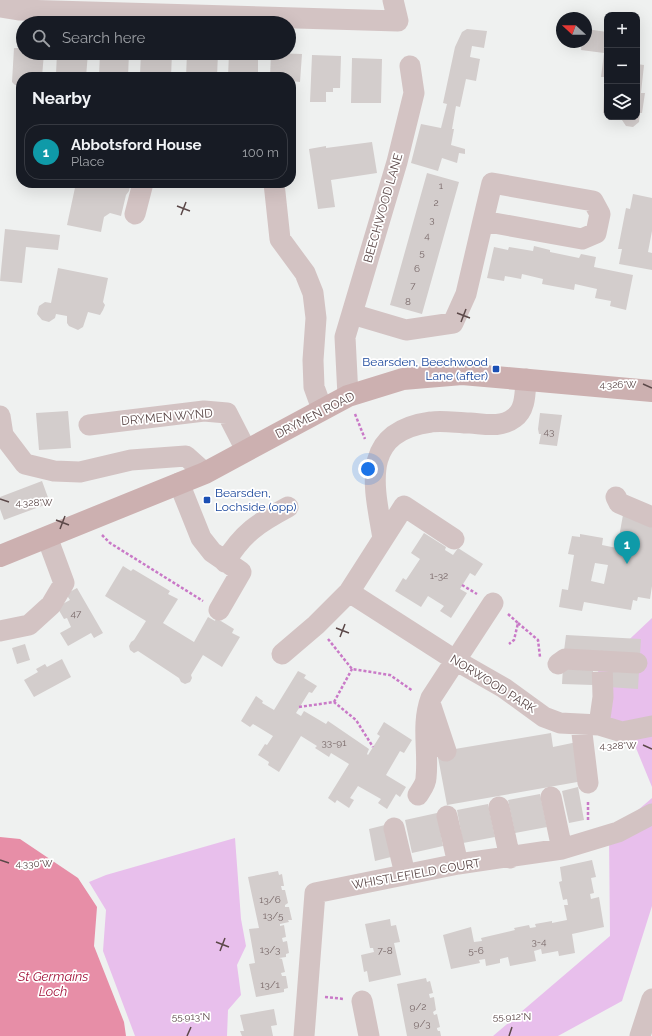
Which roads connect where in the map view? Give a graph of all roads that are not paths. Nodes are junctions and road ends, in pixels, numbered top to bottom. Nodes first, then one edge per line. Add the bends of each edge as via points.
1 (393, 0) edge
2 (0, 7) edge
3 (230, 16) edge
4 (296, 18) edge
5 (410, 66) dead end
6 (142, 188) edge
7 (275, 188) edge
8 (135, 214) dead end
9 (483, 221) junction
10 (352, 314) junction
11 (526, 379) junction
12 (652, 391) edge
13 (348, 396) junction
14 (322, 409) junction
15 (0, 416) edge
16 (89, 425) dead end
17 (246, 450) junction
18 (205, 473) junction
19 (179, 484) junction
20 (616, 496) dead end
21 (288, 507) dead end
22 (652, 517) edge
23 (46, 537) junction
24 (383, 538) junction
25 (454, 539) dead end
26 (0, 556) edge
27 (225, 562) junction
28 (349, 592) junction
29 (500, 608) road end
30 (219, 610) road end
31 (0, 631) edge
32 (282, 654) dead end
33 (455, 660) junction
34 (602, 662) junction
35 (558, 664) road end
36 (637, 664) dead end
37 (430, 702) junction
38 (590, 725) junction
39 (652, 726) edge
40 (446, 751) dead end
41 (588, 783) road end
42 (418, 795) dead end
43 (551, 797) dead end
44 (499, 807) dead end
45 (652, 814) edge
46 (447, 816) dead end
47 (394, 828) dead end
48 (572, 846) junction
49 (510, 858) junction
50 (458, 864) junction
51 (405, 874) junction
52 (652, 999) edge
53 (362, 1001) road end
54 (304, 1036) edge
55 (369, 1036) edge
56 (640, 1036) edge

1 - 4 street via 398,21
2 - 3 street
5 - 10 street, BEECHWOOD LANE via 414,93 397,162
6 - 8 street
7 - 14 street via 280,239 305,273 313,293 316,318 314,387
9 - 9 street via 492,182 593,201 600,214 596,232 582,239
9 - 10 street via 466,294 453,323 406,330
10 - 13 street, BEECHWOOD LANE via 345,337
11 - 12 main road, DRYMEN ROAD
11 - 13 main road, DRYMEN ROAD via 462,374 403,379
11 - 24 street via 523,408 515,418 500,425 431,421 402,430 382,449 377,461 374,486
13 - 14 main road, DRYMEN ROAD
14 - 17 main road, DRYMEN ROAD
15 - 18 street via 3,435 25,464 54,471 80,472 131,460 186,456
16 - 17 street, DRYMEN WYND via 204,412 227,413
17 - 18 main road, DRYMEN ROAD
18 - 19 main road, DRYMEN ROAD
19 - 23 main road, DRYMEN ROAD
19 - 27 street via 201,538 212,552
20 - 22 street via 619,503
21 - 27 street via 260,522 237,543
23 - 26 main road, DRYMEN ROAD
23 - 31 street via 64,583 51,605 30,625
24 - 25 street via 404,506
24 - 28 street
27 - 30 street via 241,572
28 - 32 street
28 - 33 street, NORWOOD PARK
29 - 33 street
33 - 37 street
33 - 38 street, NORWOOD PARK via 504,688 544,717 560,723
34 - 35 street via 565,659
34 - 36 street
34 - 38 street via 603,697
37 - 40 street
37 - 42 street via 425,728 426,780
38 - 39 street, NORWOOD PARK via 622,732
38 - 41 street via 582,754
43 - 48 street
44 - 49 street
45 - 48 street, WHISTLEFIELD COURT via 618,832
46 - 50 street
47 - 51 street
48 - 49 street, WHISTLEFIELD COURT
49 - 50 street, WHISTLEFIELD COURT
50 - 51 street, WHISTLEFIELD COURT
51 - 54 street, WHISTLEFIELD COURT via 315,893
52 - 56 street
53 - 55 street

